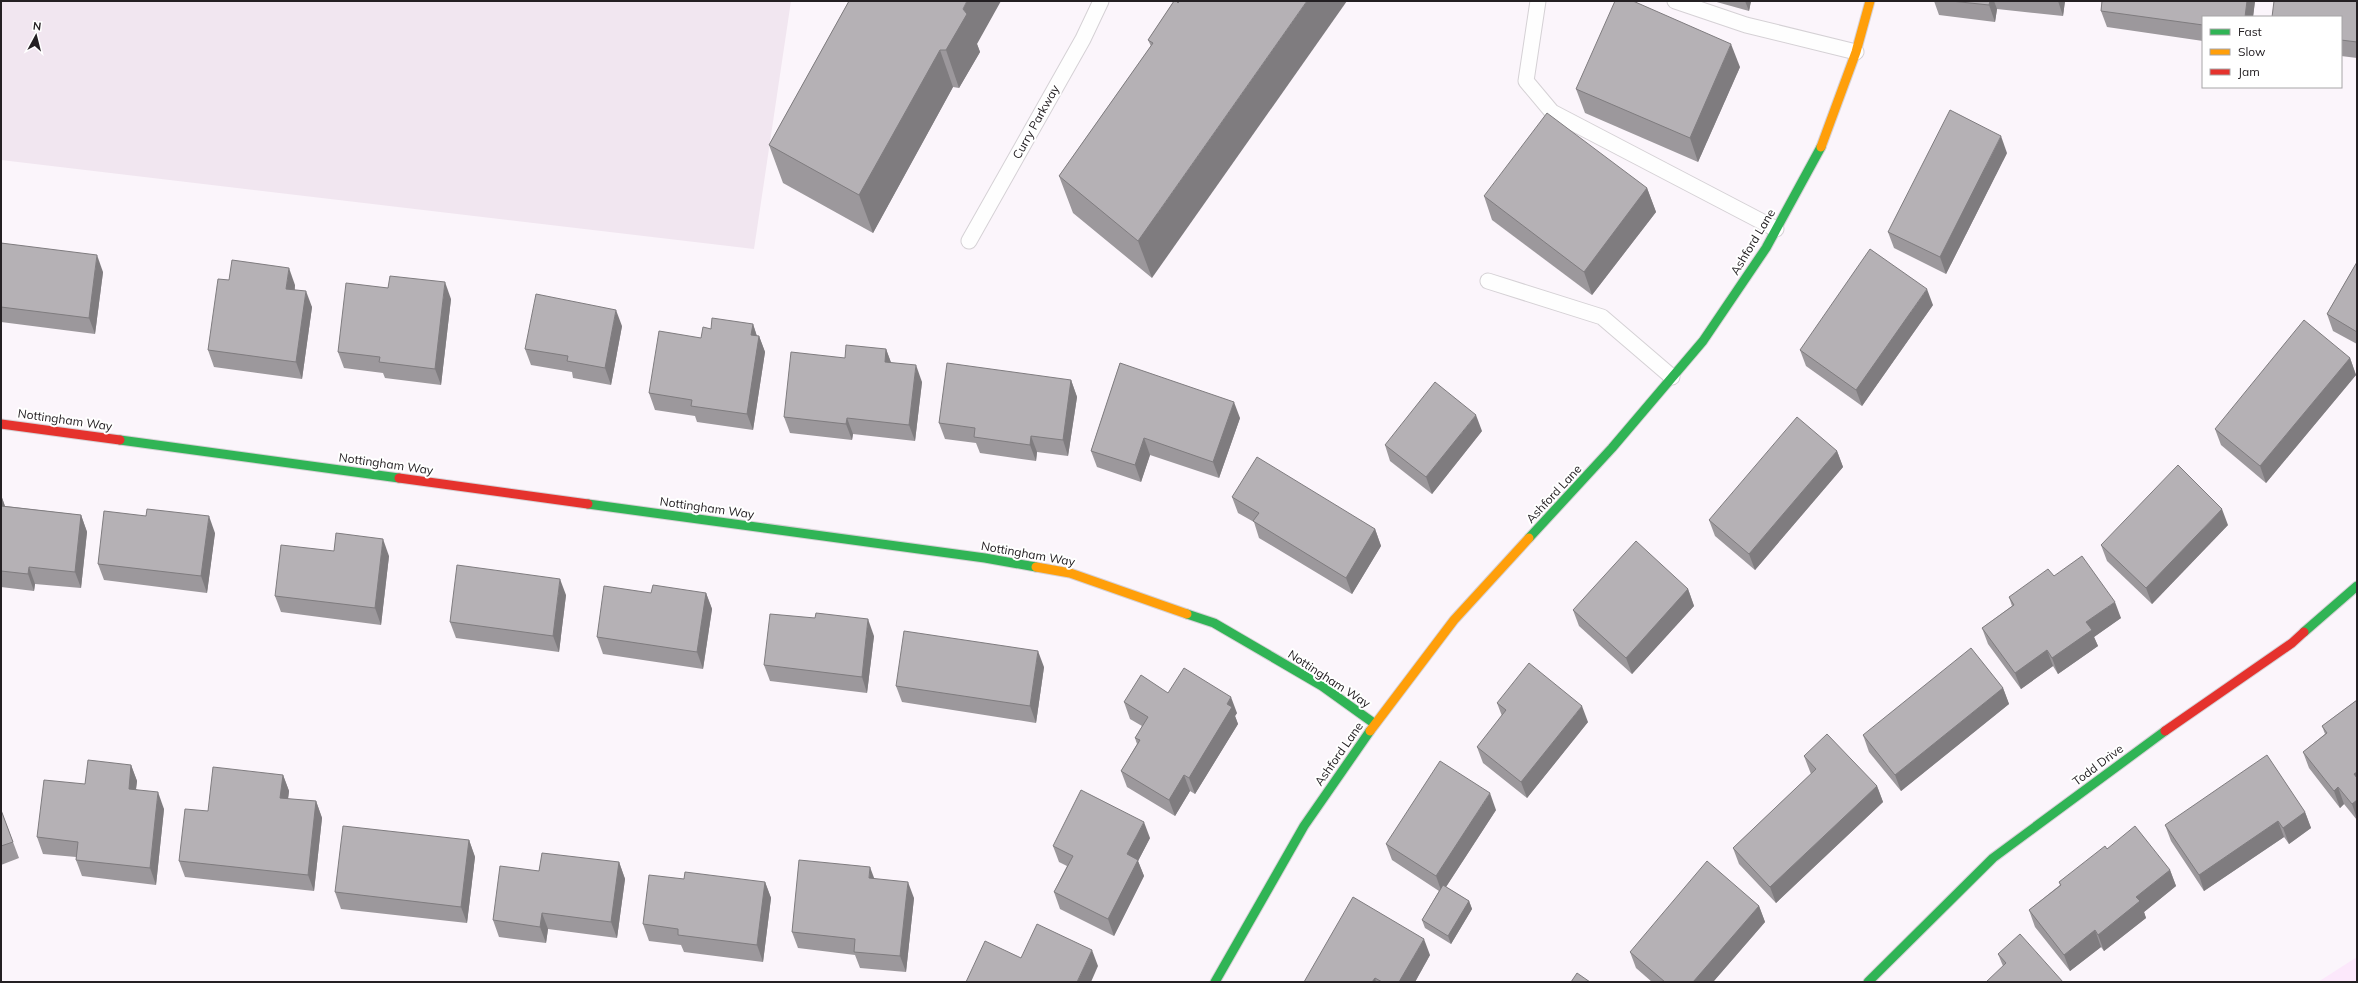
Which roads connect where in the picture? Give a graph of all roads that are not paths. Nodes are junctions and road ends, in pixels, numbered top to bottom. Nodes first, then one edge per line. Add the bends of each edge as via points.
1 (1101, 1) edge
2 (1538, 1) edge
3 (1674, 1) edge
4 (1870, 1) edge
5 (1856, 52) junction
6 (1776, 229) junction
7 (969, 241) dead end
8 (1488, 281) dead end
9 (1672, 377) junction
10 (1, 424) edge
11 (2357, 586) edge
12 (1375, 724) junction
13 (1215, 982) edge
14 (1868, 982) edge

1 - 7 lane, Curry Parkway
2 - 6 lane via 1526,81 1552,112
3 - 5 lane via 1746,25
4 - 5 street, Ashford Lane
5 - 6 street, Ashford Lane via 1819,151
6 - 9 street, Ashford Lane via 1703,341
8 - 9 lane via 1602,317
9 - 12 street, Ashford Lane via 1612,448 1454,620
10 - 12 street, Nottingham Way via 985,558 1070,573 1214,623 1322,686
11 - 14 street, Todd Drive via 2292,642 2134,753 1993,858
12 - 13 street, Ashford Lane via 1304,826

